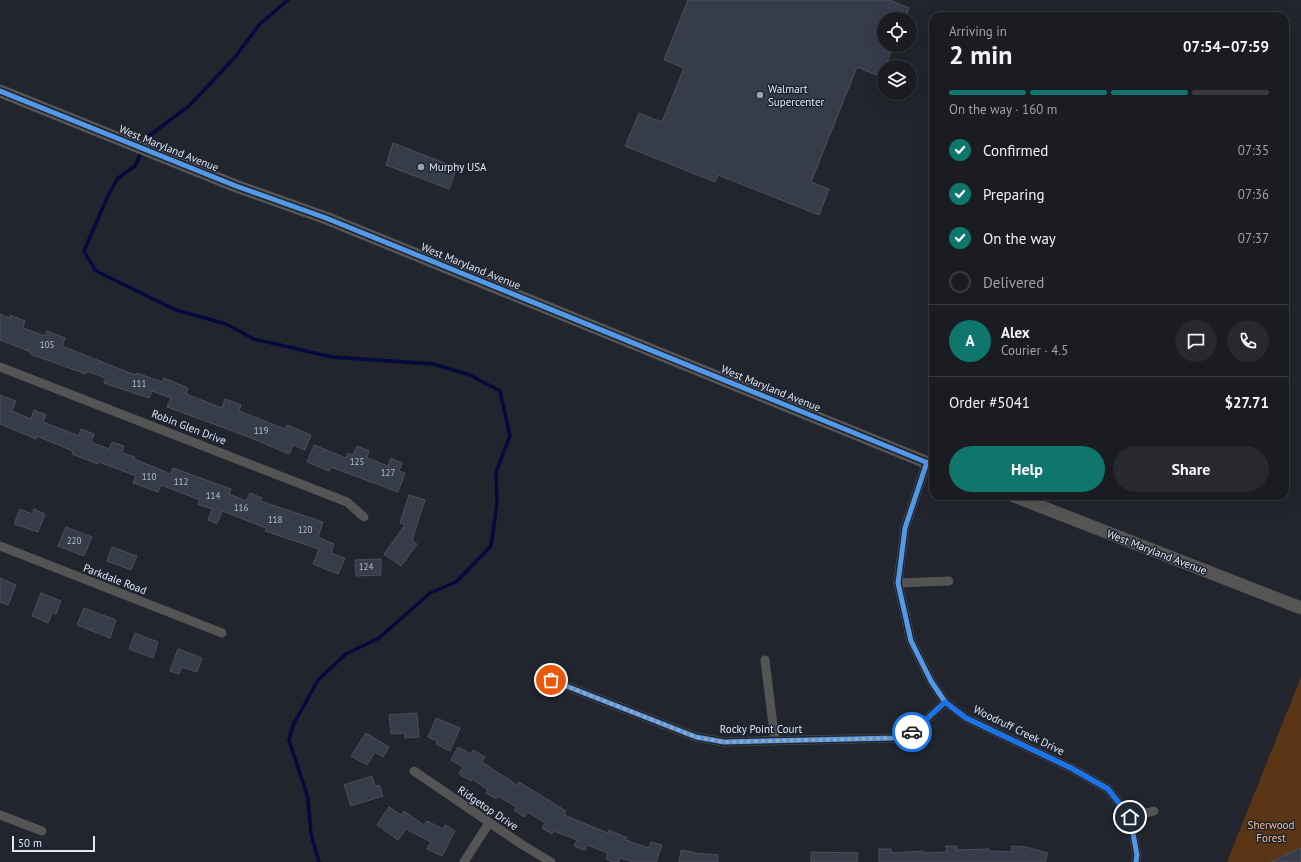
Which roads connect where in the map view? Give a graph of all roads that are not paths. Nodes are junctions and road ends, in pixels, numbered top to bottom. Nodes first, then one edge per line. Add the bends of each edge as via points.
1 (0, 91) edge
2 (0, 367) edge
3 (929, 464) edge
4 (929, 467) edge
5 (1024, 500) edge
6 (364, 517) dead end
7 (0, 546) edge
8 (949, 581) dead end
9 (898, 583) junction
10 (1301, 608) edge
11 (222, 633) dead end
12 (765, 660) dead end
13 (551, 680) dead end
14 (945, 702) junction
15 (775, 741) junction
16 (414, 771) dead end
17 (1154, 811) dead end
18 (0, 814) edge
19 (1130, 817) junction
20 (489, 823) junction
21 (42, 831) dead end
22 (464, 862) edge
23 (551, 862) edge
24 (1136, 862) edge

1 - 3 street, West Maryland Avenue via 236,186 340,224
2 - 6 street, Robin Glen Drive via 347,502
4 - 9 street, Woodruff Creek Drive via 905,528
5 - 10 street, West Maryland Avenue
7 - 11 street, Parkdale Road
8 - 9 street
9 - 14 street, Woodruff Creek Drive via 911,641 931,681
12 - 15 street
13 - 15 street, Rocky Point Court via 696,737 724,742
14 - 15 street, Rocky Point Court via 914,731 895,738
14 - 19 street, Woodruff Creek Drive via 966,718 1071,768 1108,789
16 - 20 street, Ridgetop Drive
17 - 19 street
18 - 21 street
19 - 24 street, Woodruff Creek Drive
20 - 22 street
20 - 23 street, Ridgetop Drive

